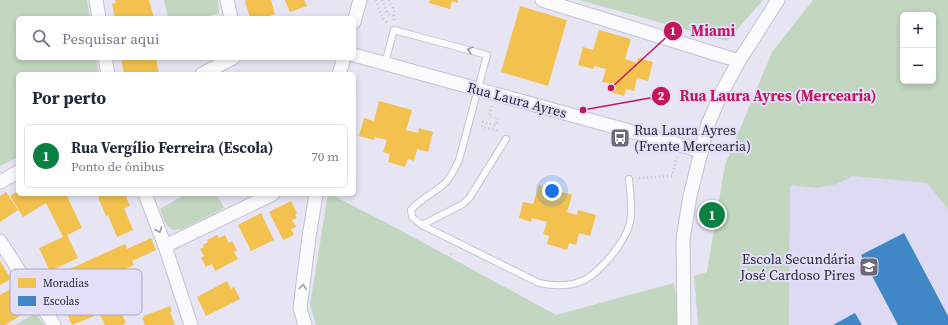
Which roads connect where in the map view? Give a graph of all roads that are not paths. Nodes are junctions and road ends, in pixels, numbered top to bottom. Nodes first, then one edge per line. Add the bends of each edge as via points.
1 (96, 0) edge
2 (227, 0) edge
3 (360, 0) edge
4 (542, 0) edge
5 (778, 0) edge
6 (99, 16) edge
7 (231, 16) edge
8 (356, 16) edge
9 (356, 56) edge
10 (105, 60) edge
11 (229, 60) edge
12 (343, 60) edge
13 (739, 61) junction
14 (386, 63) junction
15 (108, 72) edge
16 (206, 72) edge
17 (340, 72) edge
18 (478, 90) junction
19 (506, 139) dead end
20 (702, 151) junction
21 (16, 173) edge
22 (629, 179) road end
23 (0, 182) edge
24 (146, 196) edge
25 (270, 196) edge
26 (316, 196) edge
27 (422, 225) junction
28 (0, 241) edge
29 (165, 246) junction
30 (18, 269) edge
31 (48, 315) edge
32 (54, 325) edge
33 (191, 325) edge
34 (305, 325) edge
35 (684, 325) edge

1 - 6 street
2 - 7 street
3 - 8 street
4 - 13 street
5 - 13 street
9 - 14 street, Rua Laura Ayres
10 - 15 street
11 - 16 street
12 - 17 street
13 - 20 street via 708,124
14 - 18 street, Rua Laura Ayres
18 -> 14 lane via 487,55 394,30
18 - 20 street, Rua Laura Ayres
18 - 27 lane via 459,160 453,172 445,183 411,210 412,218
19 - 27 lane via 470,198
20 - 35 street via 690,196 683,239
21 - 23 street
22 - 27 lane via 631,216 628,229 621,243 593,275 582,281 552,286 539,283
24 -> 29 street
25 - 29 street
34 -> 26 street via 300,308
28 - 30 street
29 - 33 street
31 - 32 street

